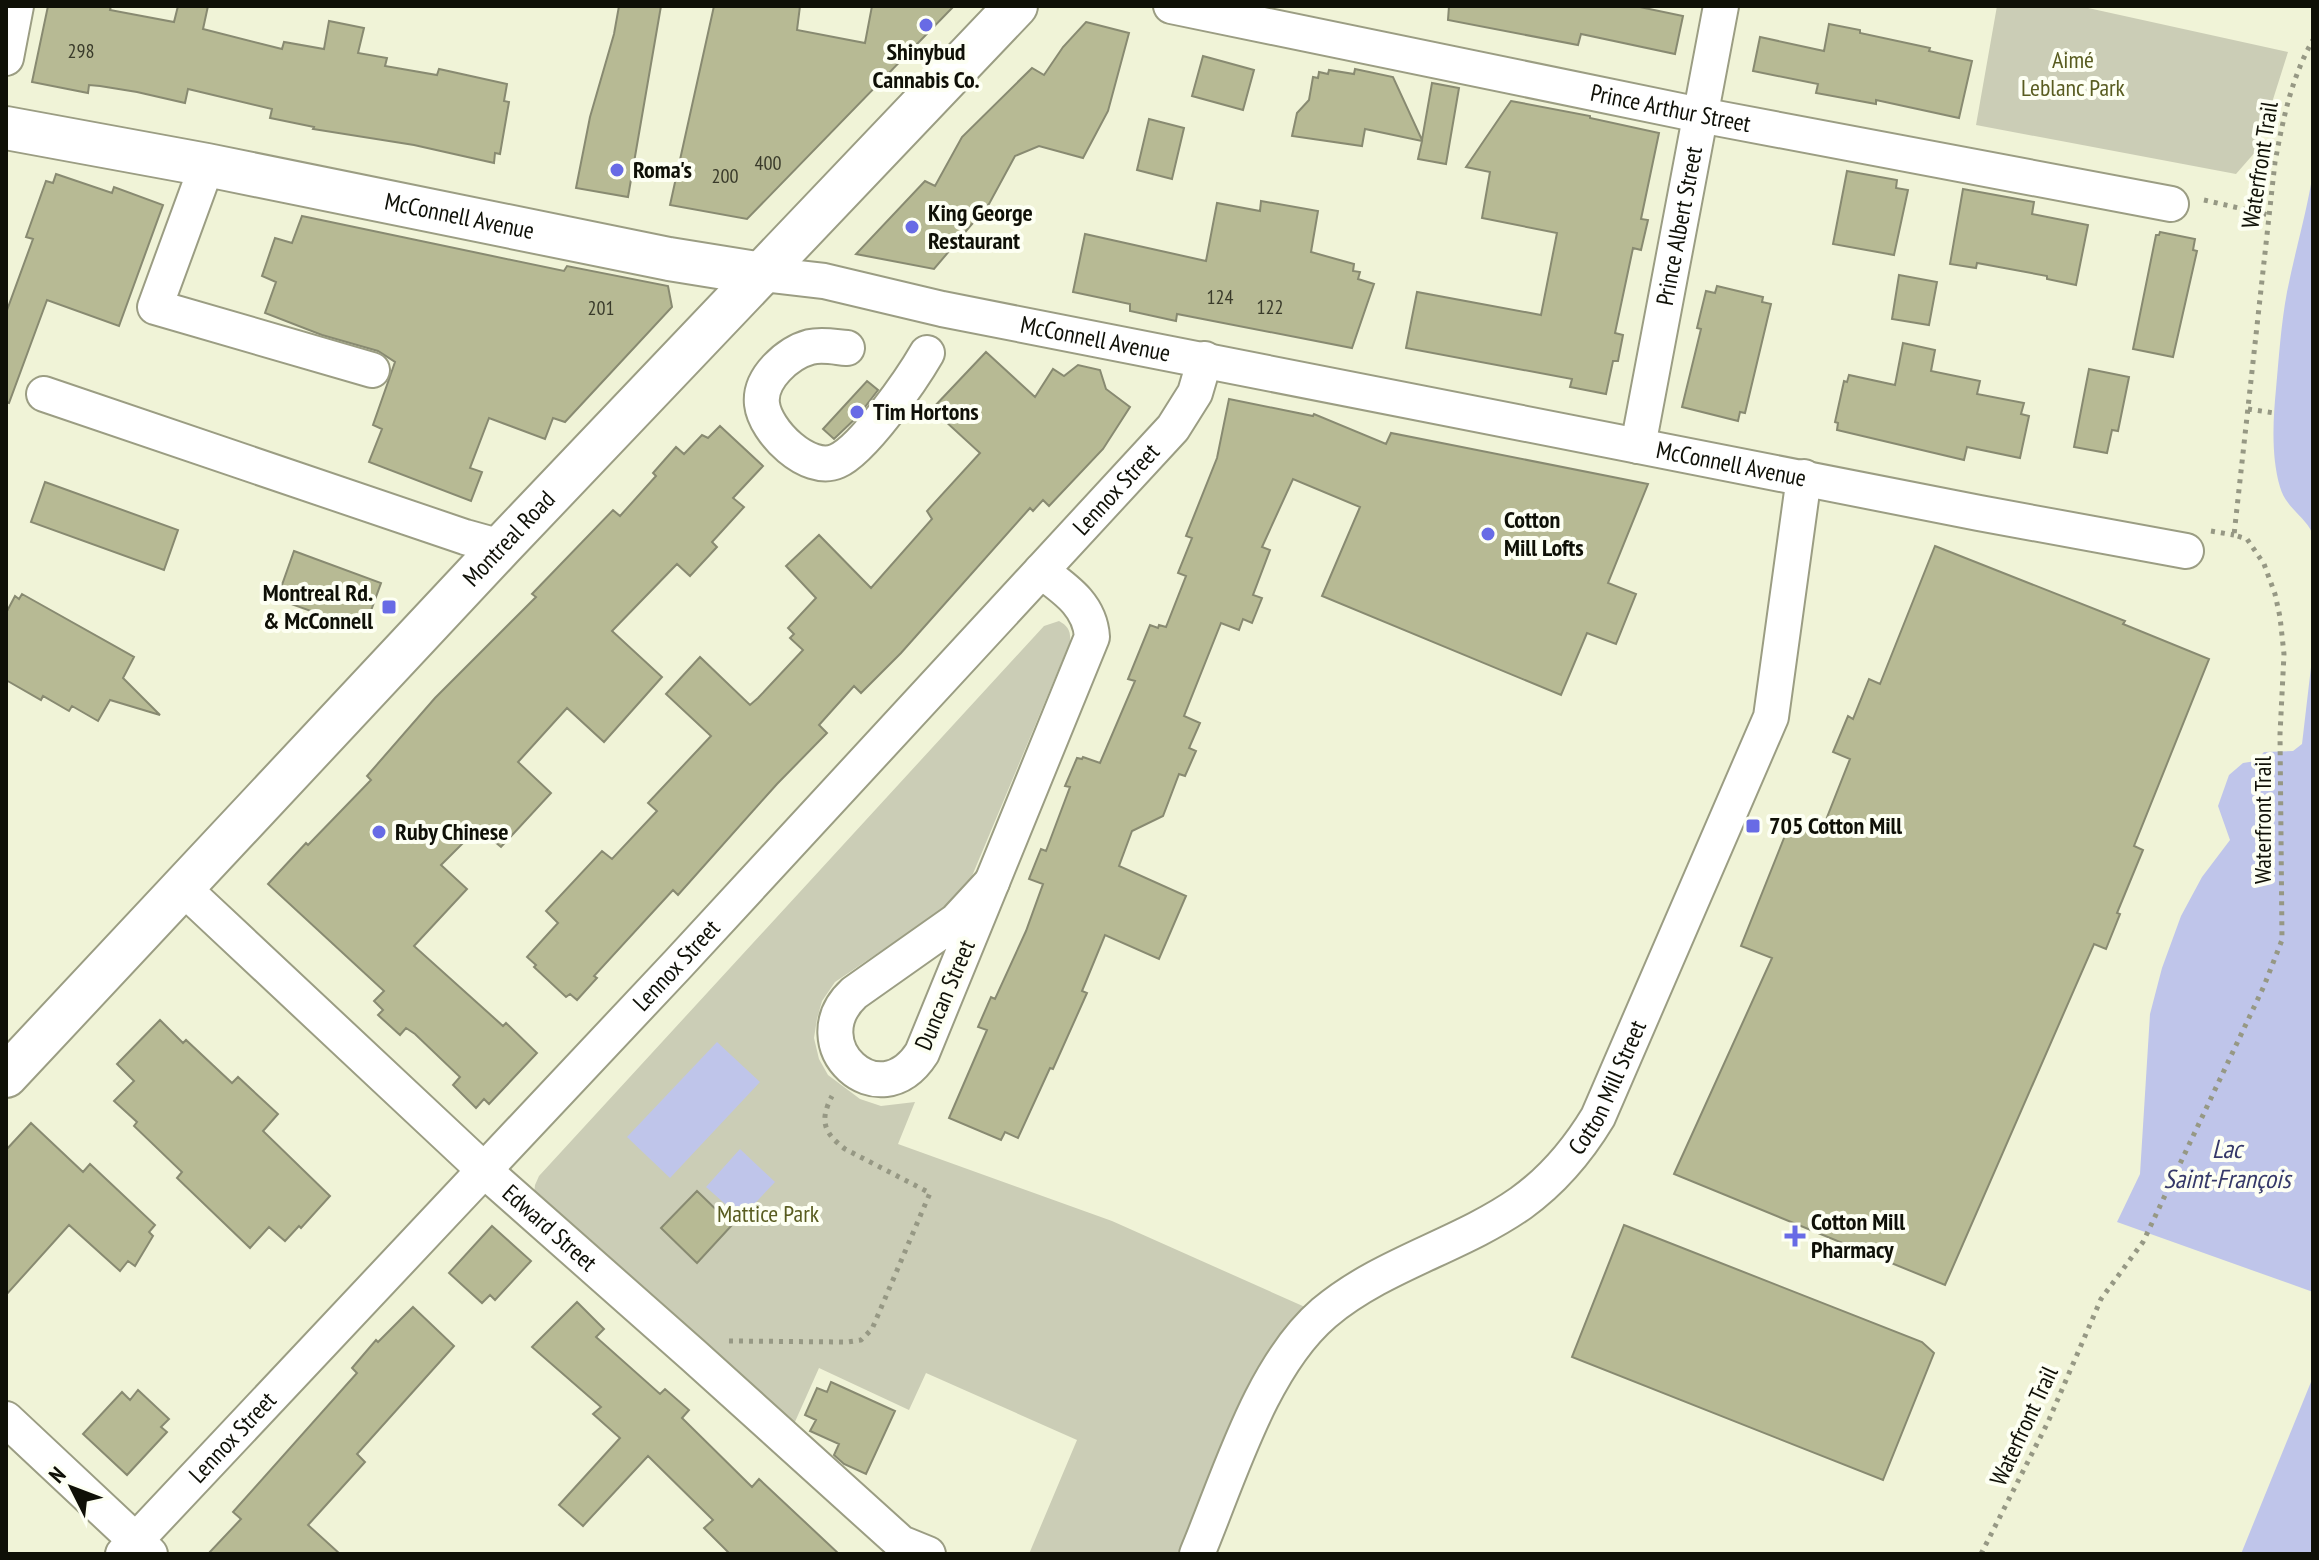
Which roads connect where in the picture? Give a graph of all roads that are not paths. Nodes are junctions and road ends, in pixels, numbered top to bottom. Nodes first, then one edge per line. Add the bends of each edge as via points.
1 (16, 6) edge
2 (1016, 6) edge
3 (1171, 6) edge
4 (1721, 6) edge
5 (6, 58) edge
6 (1700, 115) junction
7 (6, 128) edge
8 (207, 165) junction
9 (2171, 204) road end
10 (762, 274) junction
11 (847, 348) dead end
12 (927, 353) dead end
13 (1205, 359) junction
14 (372, 370) dead end
15 (44, 394) dead end
16 (1638, 446) junction
17 (1804, 477) junction
18 (501, 547) junction
19 (2186, 551) dead end
20 (1041, 571) junction
21 (992, 882) junction
22 (183, 888) junction
23 (6, 1076) edge
24 (485, 1171) junction
25 (6, 1419) edge
26 (136, 1550) edge
27 (928, 1554) edge
28 (1197, 1554) edge

1 - 5 street
2 - 10 main road, Montreal Road
3 - 6 street, Prince Arthur Street
4 - 6 street, Prince Albert Street
6 - 9 street, Prince Arthur Street
6 - 16 street, Prince Albert Street
7 - 8 main road, McConnell Avenue
8 - 10 main road, McConnell Avenue
8 - 14 street via 155,307
10 - 13 street, McConnell Avenue via 824,281
10 - 18 main road, Montreal Road
11 - 12 street via 809,347 782,363 764,386 764,414 782,440 820,464 835,463 856,448
13 - 16 street, McConnell Avenue
13 - 20 street, Lennox Street via 1181,417
15 - 18 street
16 - 17 street, McConnell Avenue
17 - 19 street, McConnell Avenue
17 - 28 street, Cotton Mill Street via 1771,717 1598,1117 1557,1171 1520,1204 1393,1269 1324,1313 1291,1349 1268,1387
18 - 22 main road, Montreal Road
20 - 21 street, Duncan Street via 1077,600 1092,637
20 - 24 street, Lennox Street
21 - 21 street, Duncan Street via 956,921 849,997 837,1020 836,1041 842,1058 856,1071 872,1079 891,1079 916,1062
22 - 23 main road, Montreal Road
22 - 24 street, Edward Street
24 - 26 street, Lennox Street
24 - 27 street, Edward Street via 901,1543
25 - 26 street

